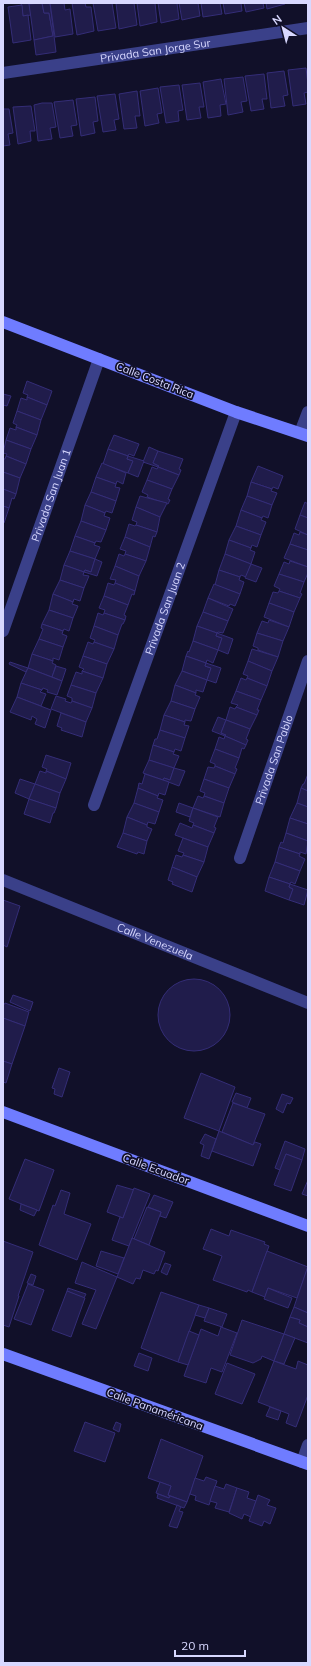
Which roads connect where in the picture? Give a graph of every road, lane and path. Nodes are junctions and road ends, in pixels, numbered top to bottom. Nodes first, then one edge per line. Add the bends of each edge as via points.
1 (308, 28) edge
2 (3, 73) edge
3 (3, 322) edge
4 (99, 358) junction
5 (236, 412) junction
6 (308, 412) edge
7 (304, 434) edge
8 (3, 631) edge
9 (308, 661) edge
10 (94, 805) dead end
11 (240, 858) dead end
12 (3, 880) edge
13 (308, 1003) edge
14 (3, 1112) edge
15 (308, 1226) edge
16 (3, 1354) edge
17 (308, 1446) edge
18 (305, 1463) edge

1 - 2 street, Privada San Jorge Sur
3 - 4 street, Calle Costa Rica
4 - 5 street, Calle Costa Rica
4 - 8 street, Privada San Juan 1
5 - 7 street, Calle Costa Rica
5 - 10 street, Privada San Juan 2
6 - 7 street
9 - 11 street, Privada San Pablo
12 - 13 street, Calle Venezuela
14 - 15 street, Calle Ecuador
16 - 18 street, Calle Panaméricana
17 - 18 street

